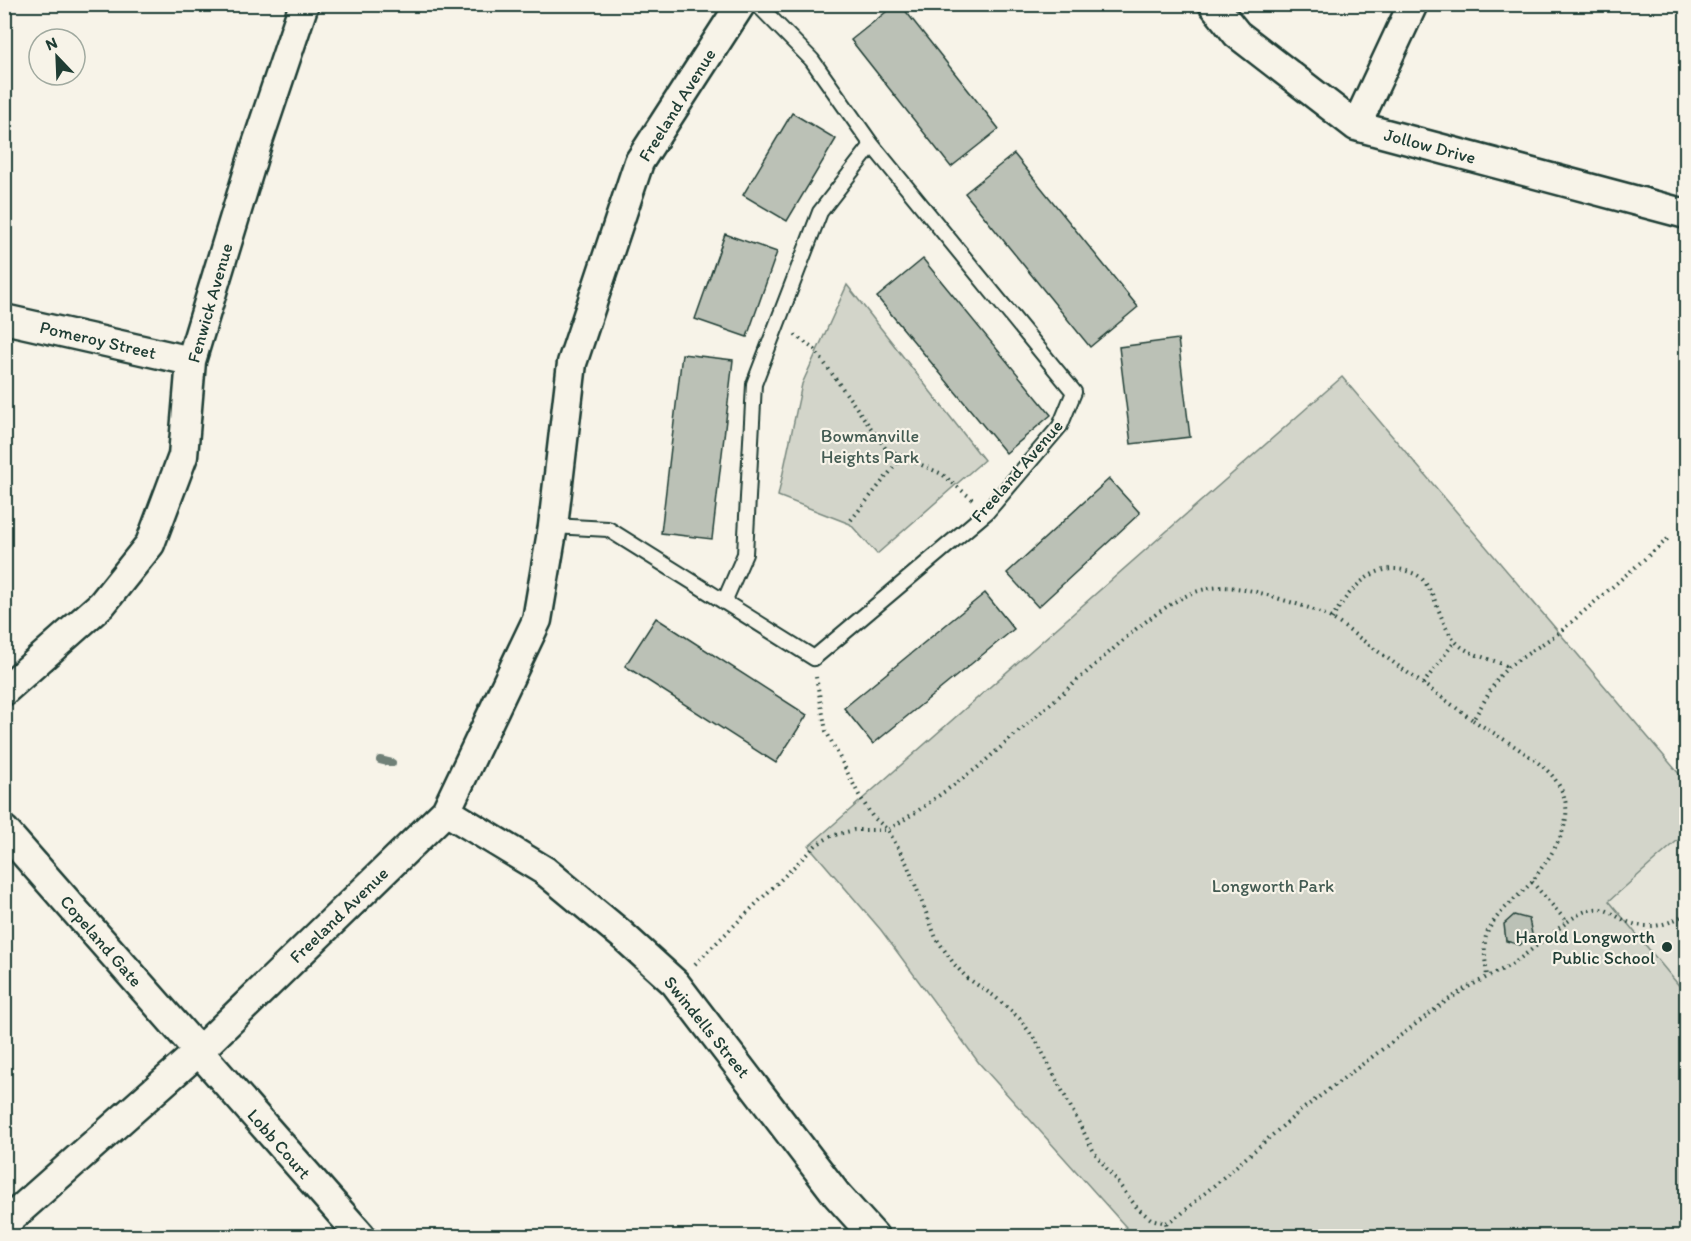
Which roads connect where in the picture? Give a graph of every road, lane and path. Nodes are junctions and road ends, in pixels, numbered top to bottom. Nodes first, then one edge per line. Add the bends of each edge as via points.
1 (304, 4) edge
2 (741, 4) edge
3 (758, 4) edge
4 (1213, 4) edge
5 (1413, 4) edge
6 (1356, 126) junction
7 (872, 145) junction
8 (1686, 214) edge
9 (4, 319) edge
10 (778, 322) junction
11 (191, 361) junction
12 (903, 456) junction
13 (987, 512) junction
14 (851, 520) dead end
15 (553, 526) junction
16 (1670, 537) dead end
17 (724, 602) junction
18 (1332, 619) junction
19 (1455, 641) junction
20 (814, 658) junction
21 (1508, 667) junction
22 (1423, 684) junction
23 (4, 692) edge
24 (1473, 720) junction
25 (447, 812) junction
26 (888, 830) junction
27 (4, 831) edge
28 (1532, 882) junction
29 (1686, 914) edge
30 (1568, 922) junction
31 (1487, 977) junction
32 (675, 983) junction
33 (198, 1052) junction
34 (1166, 1223) junction
35 (4, 1224) edge
36 (361, 1236) edge
37 (874, 1236) edge
38 (1170, 1236) edge

1 - 11 street, Fenwick Avenue
2 - 15 street, Freeland Avenue via 639,162 573,363
3 - 7 lane, Freeland Avenue via 812,60
4 - 6 street, Jollow Drive via 1237,34
5 - 6 street
6 - 8 street, Jollow Drive
7 - 10 lane via 820,212
7 - 13 lane, Freeland Avenue via 1074,392 1060,426
9 - 11 street, Pomeroy Street
10 - 12 path via 815,350 886,448
10 - 17 lane via 754,384 745,554
11 - 23 street, Fenwick Avenue via 183,456 150,544 102,604
12 - 13 path via 942,474
12 - 14 path
13 - 20 lane, Freeland Avenue
15 - 17 lane via 608,529
15 - 25 street, Freeland Avenue via 537,620
16 - 21 path via 1560,632
17 - 20 lane
18 - 19 path via 1361,581 1399,569 1422,579
18 - 22 path
18 - 26 path via 1317,610 1233,586 1210,587 1188,594 1136,629 977,768
19 - 21 path via 1462,648
19 - 22 path
20 - 26 path via 826,730 872,816
21 - 24 path
22 - 24 path
24 - 28 path via 1544,768 1563,794 1565,828
25 - 32 street, Swindells Street via 545,871
25 - 33 street, Freeland Avenue
26 - 32 path via 854,831 831,836 816,845
26 - 34 path via 907,864 936,938 954,964 1020,1019 1038,1044 1094,1152 1138,1209 1151,1219
27 - 33 street, Copeland Gate
28 - 30 path
28 - 31 path via 1495,919 1486,937
29 - 30 path via 1664,925 1645,927 1607,909 1596,908
30 - 31 path via 1513,964
31 - 34 path via 1444,1002 1299,1112
32 - 37 street, Swindells Street via 837,1195
33 - 35 street, Freeland Avenue
33 - 36 street, Lobb Court
34 - 38 path

